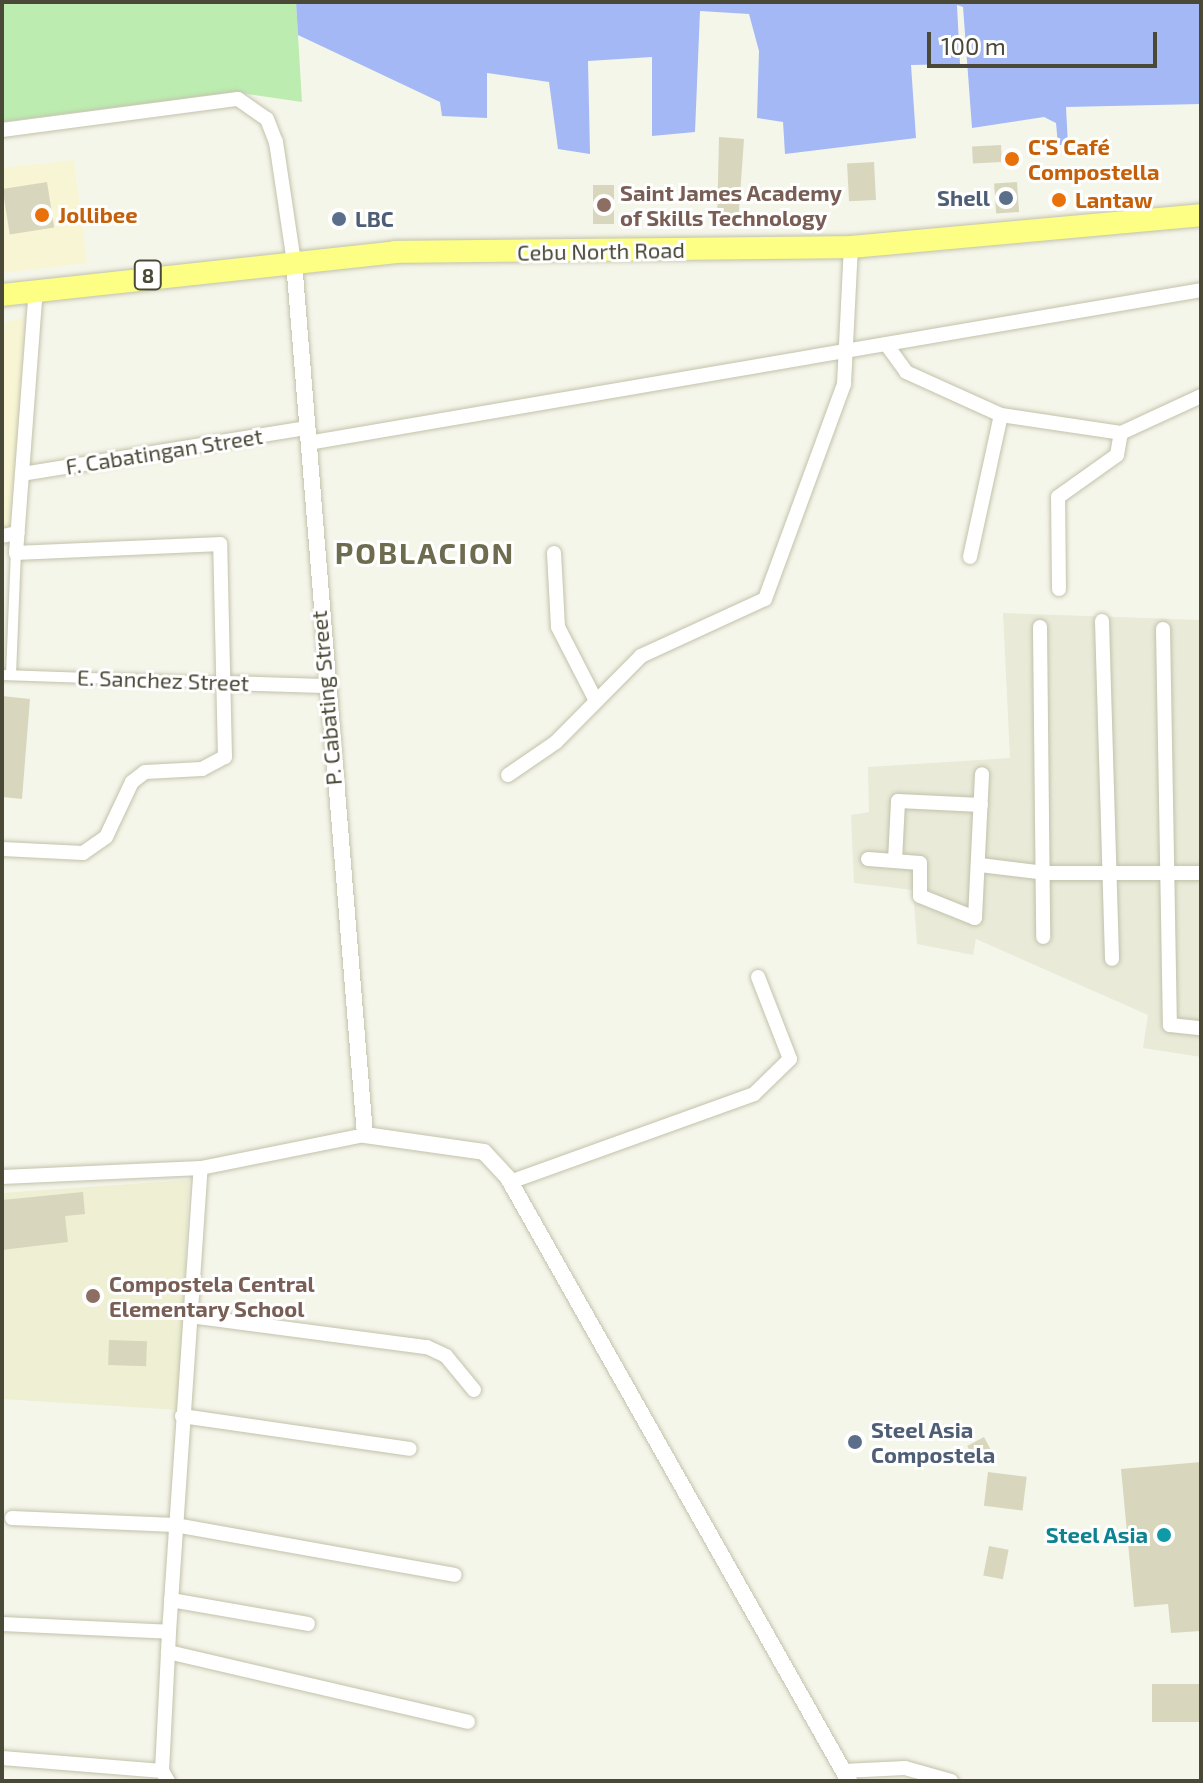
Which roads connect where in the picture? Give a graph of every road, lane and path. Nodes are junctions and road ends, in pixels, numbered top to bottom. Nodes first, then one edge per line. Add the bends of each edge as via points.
1 (2, 130) edge
2 (1201, 215) edge
3 (851, 247) junction
4 (294, 262) junction
5 (36, 290) junction
6 (1201, 290) edge
7 (2, 295) edge
8 (886, 344) junction
9 (851, 350) junction
10 (1201, 396) edge
11 (1001, 415) junction
12 (1121, 433) junction
13 (307, 436) junction
14 (22, 474) junction
15 (18, 533) junction
16 (2, 536) edge
17 (16, 553) junction
18 (554, 553) dead end
19 (970, 557) dead end
20 (15, 579) junction
21 (2, 582) edge
22 (1059, 589) dead end
23 (1102, 621) dead end
24 (1040, 627) dead end
25 (1163, 629) dead end
26 (7, 675) edge
27 (226, 683) junction
28 (324, 686) junction
29 (596, 701) junction
30 (982, 774) dead end
31 (508, 775) dead end
32 (981, 805) junction
33 (2, 849) edge
34 (868, 859) dead end
35 (895, 861) junction
36 (980, 865) junction
37 (1108, 872) junction
38 (1045, 873) junction
39 (1201, 873) edge
40 (1170, 874) junction
41 (1043, 937) dead end
42 (1112, 959) dead end
43 (758, 977) dead end
44 (1201, 1028) edge
45 (365, 1135) junction
46 (201, 1168) junction
47 (2, 1177) edge
48 (510, 1182) junction
49 (190, 1316) junction
50 (474, 1390) dead end
51 (182, 1416) junction
52 (410, 1449) dead end
53 (12, 1518) dead end
54 (175, 1525) junction
55 (455, 1575) dead end
56 (171, 1600) junction
57 (2, 1624) edge
58 (308, 1624) dead end
59 (169, 1632) junction
60 (168, 1652) junction
61 (468, 1722) dead end
62 (2, 1758) edge
63 (165, 1776) edge
64 (846, 1776) edge
65 (951, 1781) edge

1 - 4 street via 238,99 267,119 276,142
2 - 3 highway, Cebu North Road / 8
3 - 4 highway, Cebu North Road / 8 via 395,252
3 - 9 street
4 - 5 highway, Cebu North Road / 8
4 - 13 street, P. Cabating Street
5 - 7 highway, Cebu North Road / 8
5 - 14 street
6 - 8 street, F. Cabatingan Street
8 - 9 street, F. Cabatingan Street
8 - 11 street via 906,372
9 - 13 street, F. Cabatingan Street
9 - 29 street via 765,599 641,656
10 - 12 street
11 - 12 street
11 - 19 street
12 - 22 street via 1117,455 1058,497
13 - 14 street, F. Cabatingan Street
13 - 28 street, P. Cabating Street
14 - 15 street
15 - 16 street
15 - 17 street
17 - 20 street
17 - 27 street via 220,544
18 - 29 street via 558,627
20 - 21 street
20 - 26 street
23 - 37 street
24 - 38 street
25 - 40 street
26 - 27 street, E. Sanchez Street
27 - 28 street, E. Sanchez Street
27 - 33 street via 225,757 202,769 145,772 132,782 106,837 83,853
28 - 45 street, P. Cabating Street
29 - 31 street
30 - 32 street
32 - 35 street via 898,801
32 - 36 street
34 - 35 street
35 - 36 street via 920,863 920,896 975,918
36 - 38 street
37 - 38 street
37 - 40 street
37 - 42 street
38 - 41 street
39 - 40 street
40 - 44 street via 1170,1025
43 - 48 street via 790,1059 754,1094
45 - 46 street
45 - 48 street via 484,1152
46 - 47 street
46 - 49 street
48 - 64 street
49 - 50 street via 427,1347 446,1356
49 - 51 street
51 - 52 street
51 - 54 street
53 - 54 street
54 - 55 street
54 - 56 street
56 - 58 street
56 - 59 street
57 - 59 street
59 - 60 street
60 - 61 street
60 - 63 street
62 - 63 street
64 - 65 street via 905,1768

